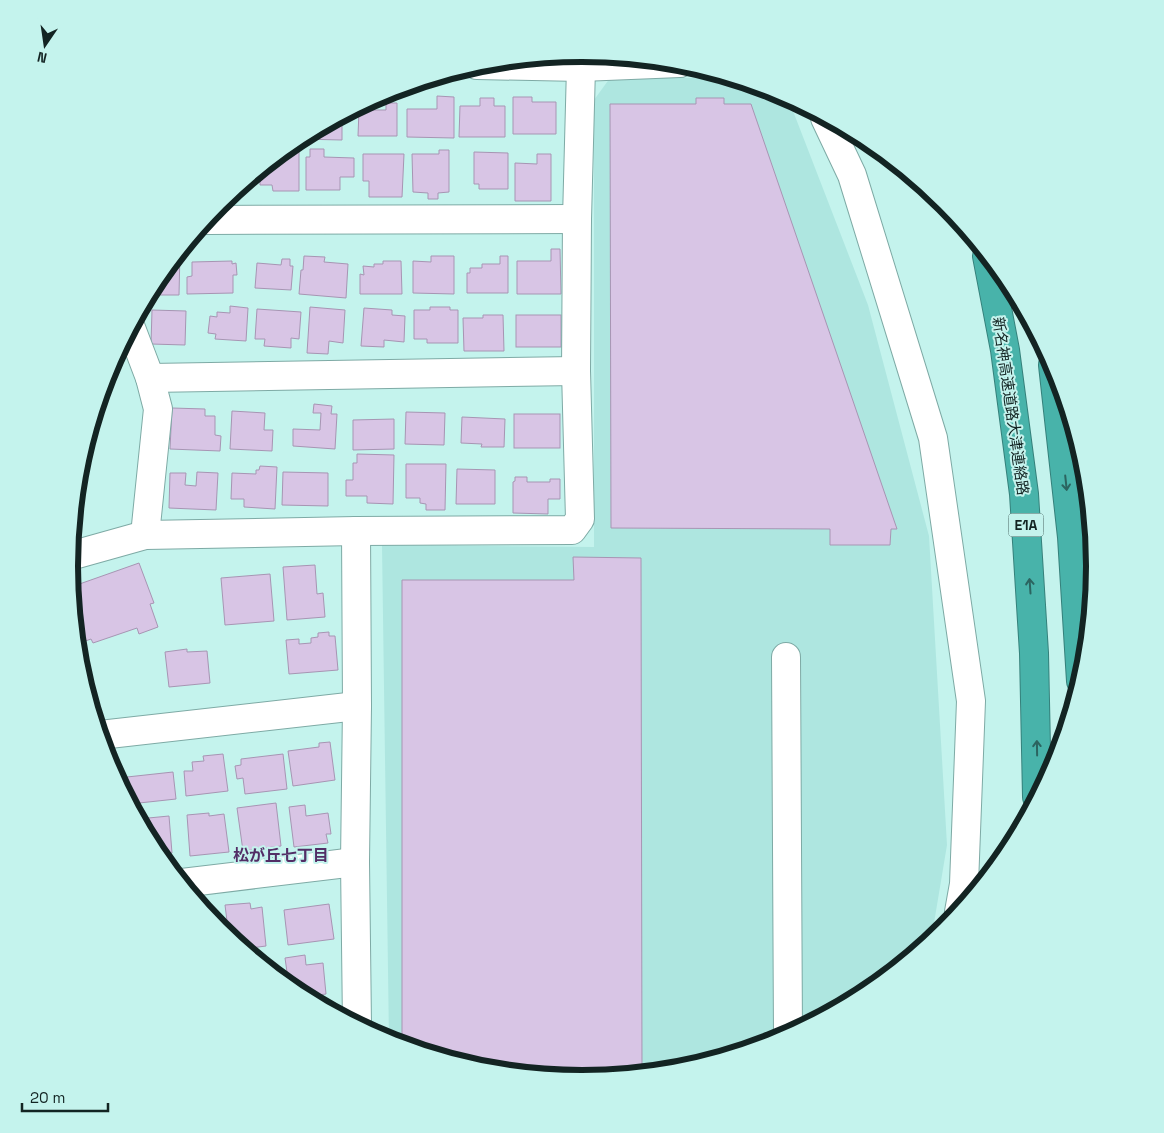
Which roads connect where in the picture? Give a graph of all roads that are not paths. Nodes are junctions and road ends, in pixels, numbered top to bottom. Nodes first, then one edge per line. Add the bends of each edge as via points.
1 (627, 65) edge
2 (527, 66) edge
3 (581, 67) junction
4 (830, 128) edge
5 (577, 219) junction
6 (216, 220) edge
7 (990, 271) edge
8 (134, 336) edge
9 (576, 372) junction
10 (150, 378) junction
11 (1057, 397) edge
12 (356, 531) junction
13 (145, 535) junction
14 (78, 554) edge
15 (1079, 649) edge
16 (786, 657) dead end
17 (357, 706) junction
18 (107, 734) edge
19 (1037, 783) edge
20 (355, 862) junction
21 (189, 882) edge
22 (961, 898) edge
23 (352, 1015) edge
24 (788, 1026) edge

1 - 3 street
2 - 3 street
3 - 5 street
4 - 22 street via 852,175 932,438 971,701
5 - 6 street
5 - 9 street
19 -> 7 highway, 新名神高速道路大津連絡路 / E1A via 1034,653 1024,494 1005,350
8 - 10 street
9 - 10 street
9 - 12 street via 580,519 572,530
10 - 13 street via 158,410
11 -> 15 highway via 1072,537
12 - 13 street
12 - 17 street
13 - 14 street
16 - 24 street
17 - 18 street
17 - 20 street
20 - 21 street
20 - 23 street

